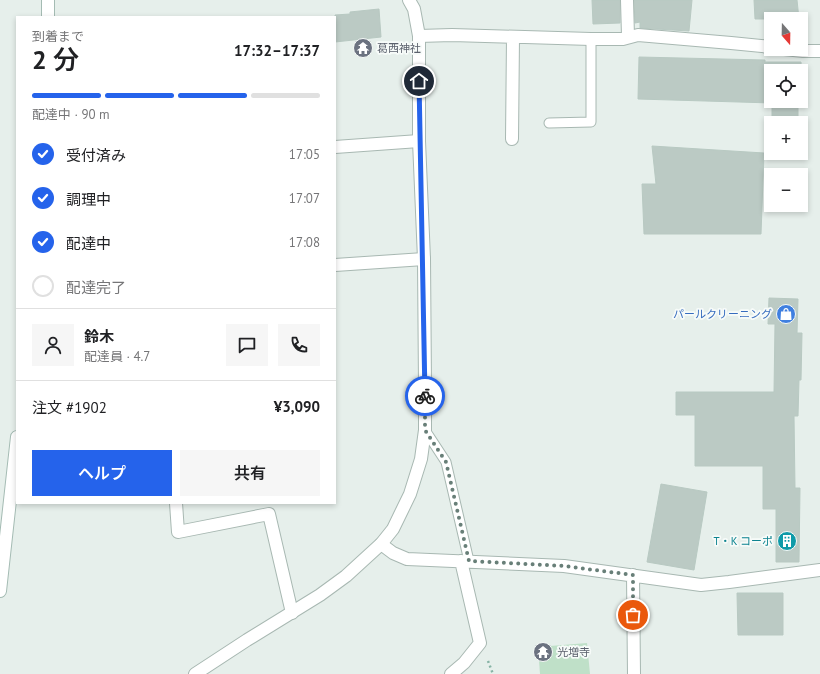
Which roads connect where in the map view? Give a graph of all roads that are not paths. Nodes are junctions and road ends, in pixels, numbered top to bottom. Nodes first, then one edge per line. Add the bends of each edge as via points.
1 (48, 0) edge
2 (409, 0) edge
3 (626, 0) edge
4 (48, 16) edge
5 (418, 36) junction
6 (628, 36) junction
7 (513, 37) junction
8 (591, 39) junction
9 (764, 46) edge
10 (808, 51) edge
11 (820, 51) edge
12 (550, 123) dead end
13 (512, 138) dead end
14 (419, 141) junction
15 (336, 147) edge
16 (424, 259) junction
17 (336, 265) edge
18 (425, 430) junction
19 (16, 446) edge
20 (176, 504) edge
21 (381, 544) junction
22 (465, 561) junction
23 (820, 570) edge
24 (633, 575) junction
25 (0, 591) edge
26 (292, 613) junction
27 (195, 674) edge
28 (451, 674) edge
29 (634, 674) edge

1 - 4 street
2 - 5 street via 414,9
3 - 6 street
5 - 7 street
5 - 14 street
6 - 8 street via 623,39
6 - 9 street via 646,35
7 - 8 street
7 - 13 street
8 - 12 lane via 591,122
10 - 11 street
14 - 15 street
14 - 16 street
16 - 17 street
16 - 18 street
18 - 21 street via 421,459 410,494 393,529
18 - 22 lane via 446,462
19 - 25 street
20 - 26 street via 178,532 269,514
21 - 22 street via 407,559
21 - 26 street via 346,576
22 - 24 street via 564,566
22 - 28 street via 480,643
23 - 24 street via 701,584
24 - 29 street
26 - 27 street

